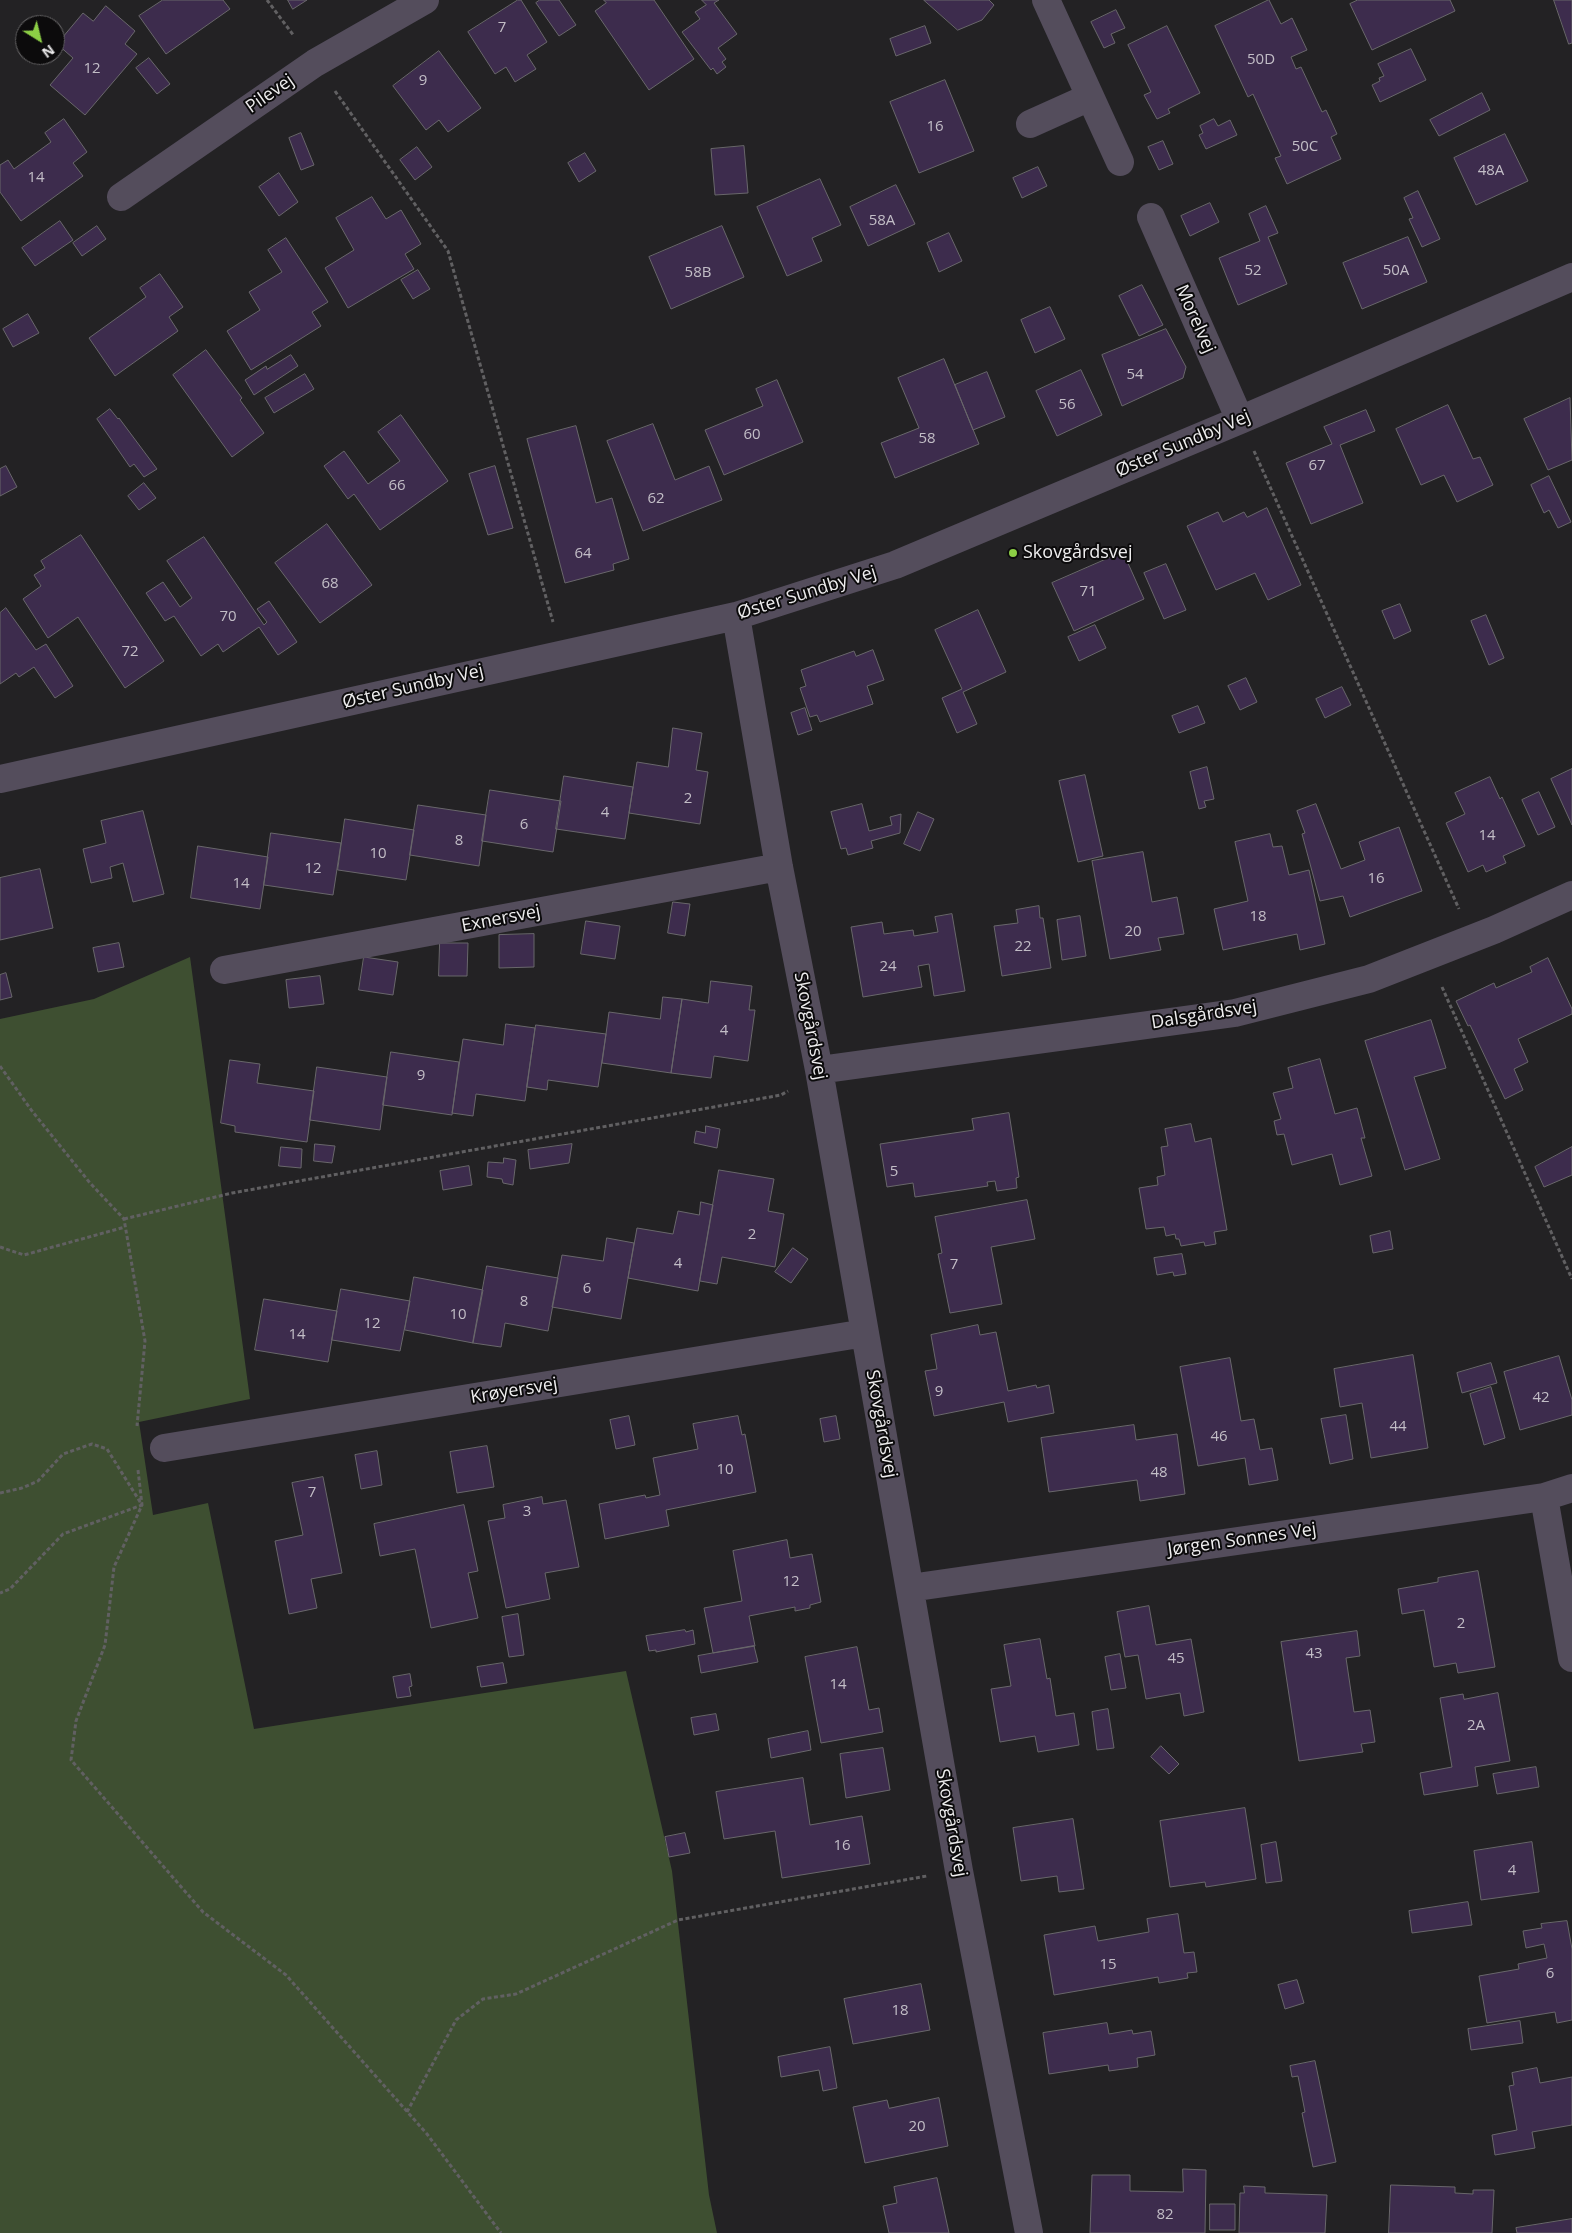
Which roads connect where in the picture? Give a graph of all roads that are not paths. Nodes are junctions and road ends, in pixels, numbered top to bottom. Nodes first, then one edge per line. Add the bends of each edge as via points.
1 (425, 0) edge
2 (1046, 0) edge
3 (1090, 97) junction
4 (1030, 124) dead end
5 (1120, 162) dead end
6 (121, 197) dead end
7 (1151, 216) dead end
8 (1572, 277) edge
9 (1240, 420) junction
10 (736, 616) junction
11 (0, 779) edge
12 (779, 867) junction
13 (1572, 895) edge
14 (224, 970) dead end
15 (819, 1070) junction
16 (865, 1333) junction
17 (164, 1448) dead end
18 (1572, 1488) edge
19 (1544, 1497) junction
20 (910, 1588) junction
21 (1572, 1658) edge
22 (1028, 2233) edge

1 - 6 street, Pilevej via 315,63
2 - 3 street
3 - 4 street
3 - 5 street
7 - 9 street, Morelvej
8 - 9 street, Øster Sundby Vej
9 - 10 street, Øster Sundby Vej via 895,565
10 - 11 street, Øster Sundby Vej
10 - 12 street, Skovgårdsvej
12 - 14 street, Exnersvej
12 - 15 street, Skovgårdsvej
13 - 15 street, Dalsgårdsvej via 1369,979 1235,1013
15 - 16 street, Skovgårdsvej
16 - 17 street, Krøyersvej
16 - 20 street, Skovgårdsvej
18 - 19 street, Jørgen Sonnes Vej
19 - 20 street, Jørgen Sonnes Vej
19 - 21 street
20 - 22 street, Skovgårdsvej via 959,1870

